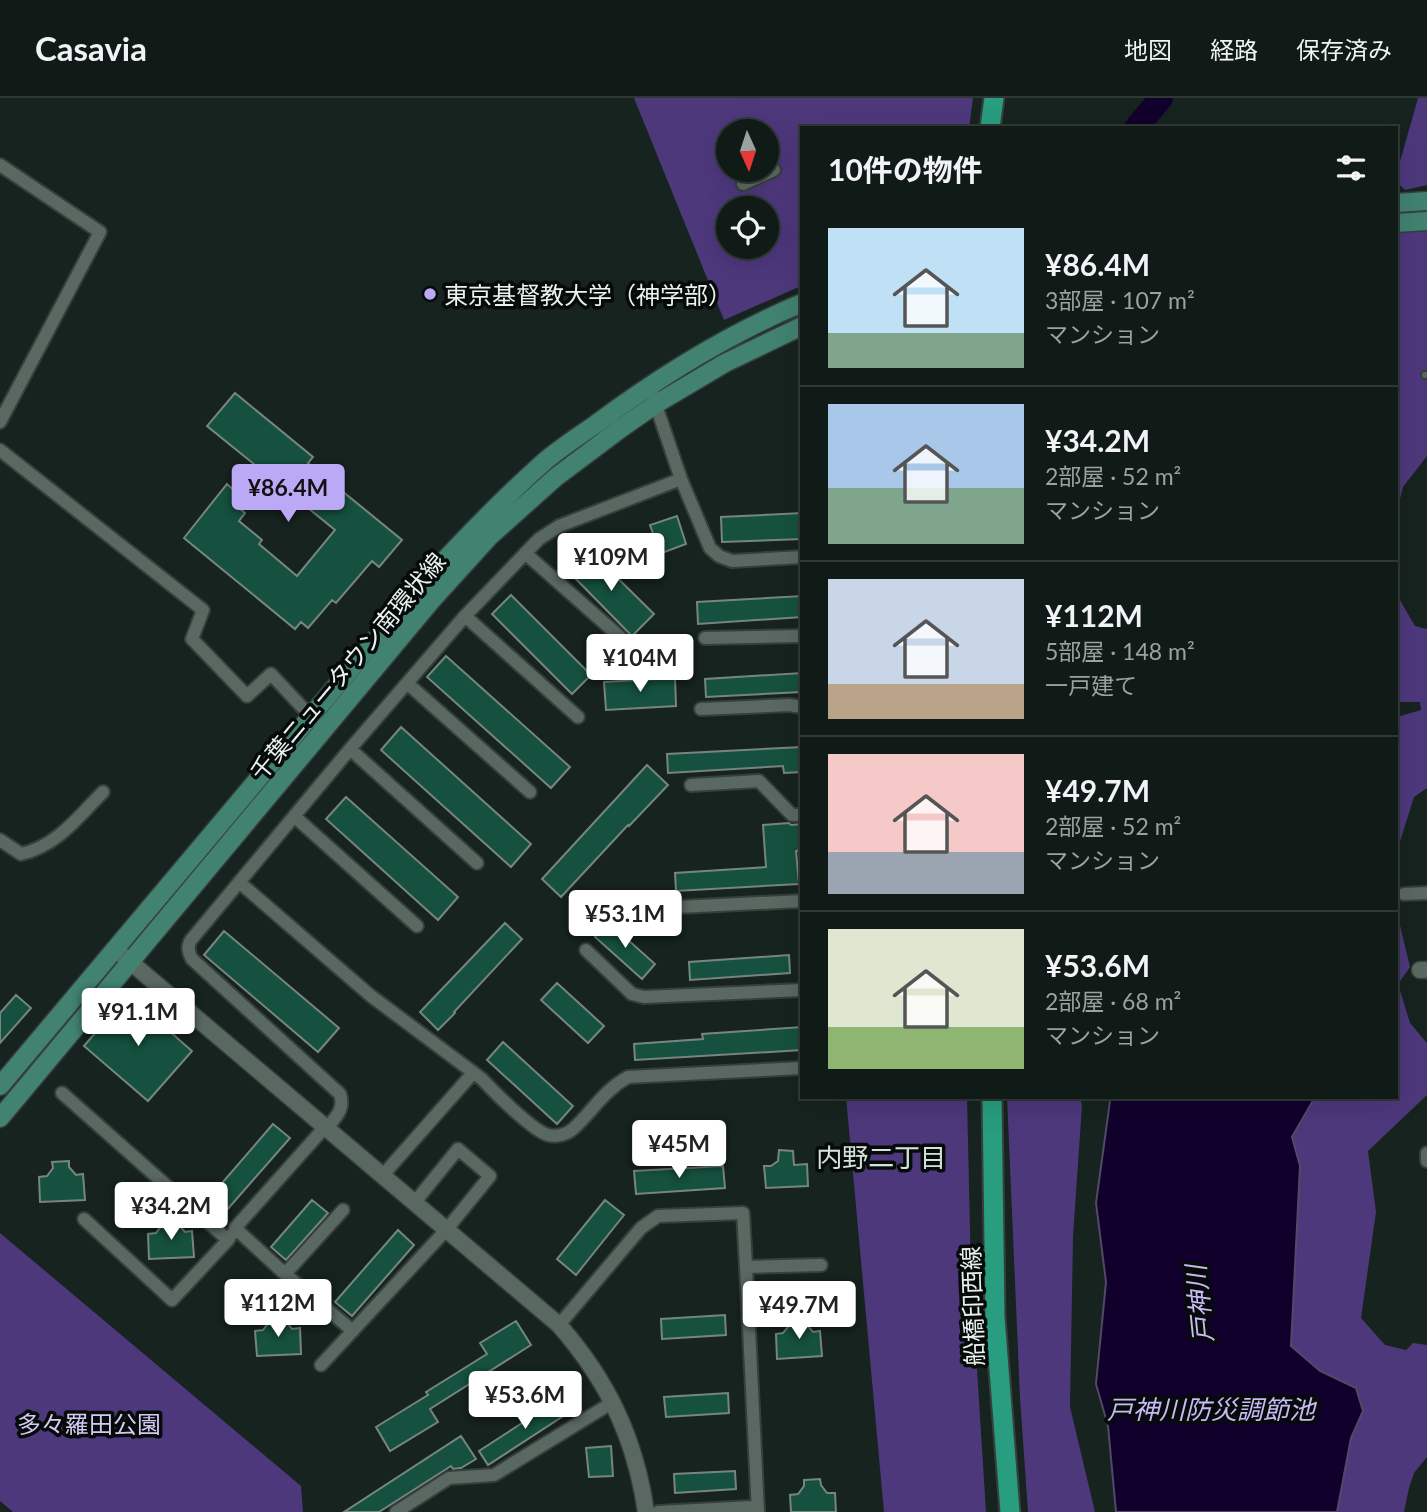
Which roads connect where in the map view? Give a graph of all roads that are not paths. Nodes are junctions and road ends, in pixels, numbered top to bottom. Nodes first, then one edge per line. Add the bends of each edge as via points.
1 (994, 98) edge
2 (990, 126) edge
3 (0, 165) edge
4 (747, 182) edge
5 (743, 184) dead end
6 (1427, 201) edge
7 (1398, 203) edge
8 (1427, 221) edge
9 (1398, 223) edge
10 (800, 304) edge
11 (800, 327) edge
12 (649, 385) junction
13 (656, 404) junction
14 (0, 422) edge
15 (0, 450) edge
16 (681, 480) junction
17 (525, 553) junction
18 (800, 557) edge
19 (466, 616) junction
20 (800, 635) edge
21 (620, 637) dead end
22 (705, 638) dead end
23 (407, 683) junction
24 (800, 707) edge
25 (701, 709) dead end
26 (311, 716) junction
27 (578, 717) dead end
28 (324, 730) junction
29 (350, 749) junction
30 (691, 785) dead end
31 (103, 792) dead end
32 (530, 792) dead end
33 (800, 815) edge
34 (294, 816) junction
35 (0, 840) edge
36 (477, 863) dead end
37 (239, 882) junction
38 (1427, 892) edge
39 (1404, 894) dead end
40 (800, 901) edge
41 (678, 906) dead end
42 (416, 926) dead end
43 (115, 949) junction
44 (586, 950) dead end
45 (130, 962) junction
46 (800, 990) edge
47 (800, 1068) edge
48 (473, 1073) junction
49 (0, 1086) edge
50 (62, 1093) dead end
51 (992, 1099) edge
52 (0, 1118) edge
53 (326, 1127) junction
54 (1427, 1153) edge
55 (1427, 1161) edge
56 (383, 1175) junction
57 (415, 1202) junction
58 (343, 1210) dead end
59 (84, 1219) dead end
60 (447, 1229) junction
61 (231, 1234) junction
62 (821, 1265) dead end
63 (746, 1267) junction
64 (285, 1274) junction
65 (559, 1325) junction
66 (353, 1331) junction
67 (321, 1365) dead end
68 (613, 1402) junction
69 (396, 1512) edge
70 (646, 1512) edge
71 (658, 1512) edge
72 (758, 1512) edge
73 (1010, 1512) edge

1 - 2 main road
3 - 14 street via 100,232
4 - 5 street
6 - 7 main road
8 - 9 main road
10 - 12 main road, 千葉ニュータウン南環状線
11 - 13 main road, 千葉ニュータウン南環状線 via 725,363
12 - 13 street
12 - 26 main road, 千葉ニュータウン南環状線 via 546,460 477,524
13 - 16 street
13 - 28 main road, 千葉ニュータウン南環状線 via 556,477 490,536
15 - 26 street via 203,610 192,639 247,696 271,674
16 - 17 street via 559,526
16 - 18 street via 705,541 719,556 732,561
17 - 19 street
17 - 21 street
19 - 23 street
19 - 27 street
20 - 22 street
23 - 29 street
23 - 32 street
24 - 25 street
26 - 28 street
26 - 43 main road, 千葉ニュータウン南環状線
28 - 45 main road, 千葉ニュータウン南環状線
29 - 34 street
29 - 36 street
30 - 33 street via 759,781 792,815
31 - 35 street via 55,839 36,850 21,854
34 - 37 street
34 - 42 street
37 - 48 street via 371,996
37 - 53 street via 188,944 189,954 340,1094 341,1109
38 - 39 street
40 - 41 street
43 - 45 street
43 - 49 main road, 千葉ニュータウン南環状線
44 - 46 street via 635,995
45 - 52 main road, 千葉ニュータウン南環状線
45 - 53 street
47 - 48 street via 628,1077 611,1088 572,1130 557,1136 538,1131
48 - 56 street
50 - 61 street
51 - 73 main road, 船橋印西線 via 995,1317
53 - 56 street
53 - 61 street
54 - 55 street
56 - 57 street
57 - 60 street
57 - 60 street via 458,1149 482,1169 490,1176
58 - 64 street
59 - 61 street via 172,1300
60 - 65 street
60 - 66 street
61 - 64 street
62 - 63 street
63 - 65 street via 743,1213 658,1216 641,1228
63 - 72 street
64 - 66 street
65 - 68 street via 582,1351
66 - 67 street
68 - 69 street via 494,1475 449,1478
68 - 70 street via 635,1459
71 - 72 street via 752,1507

